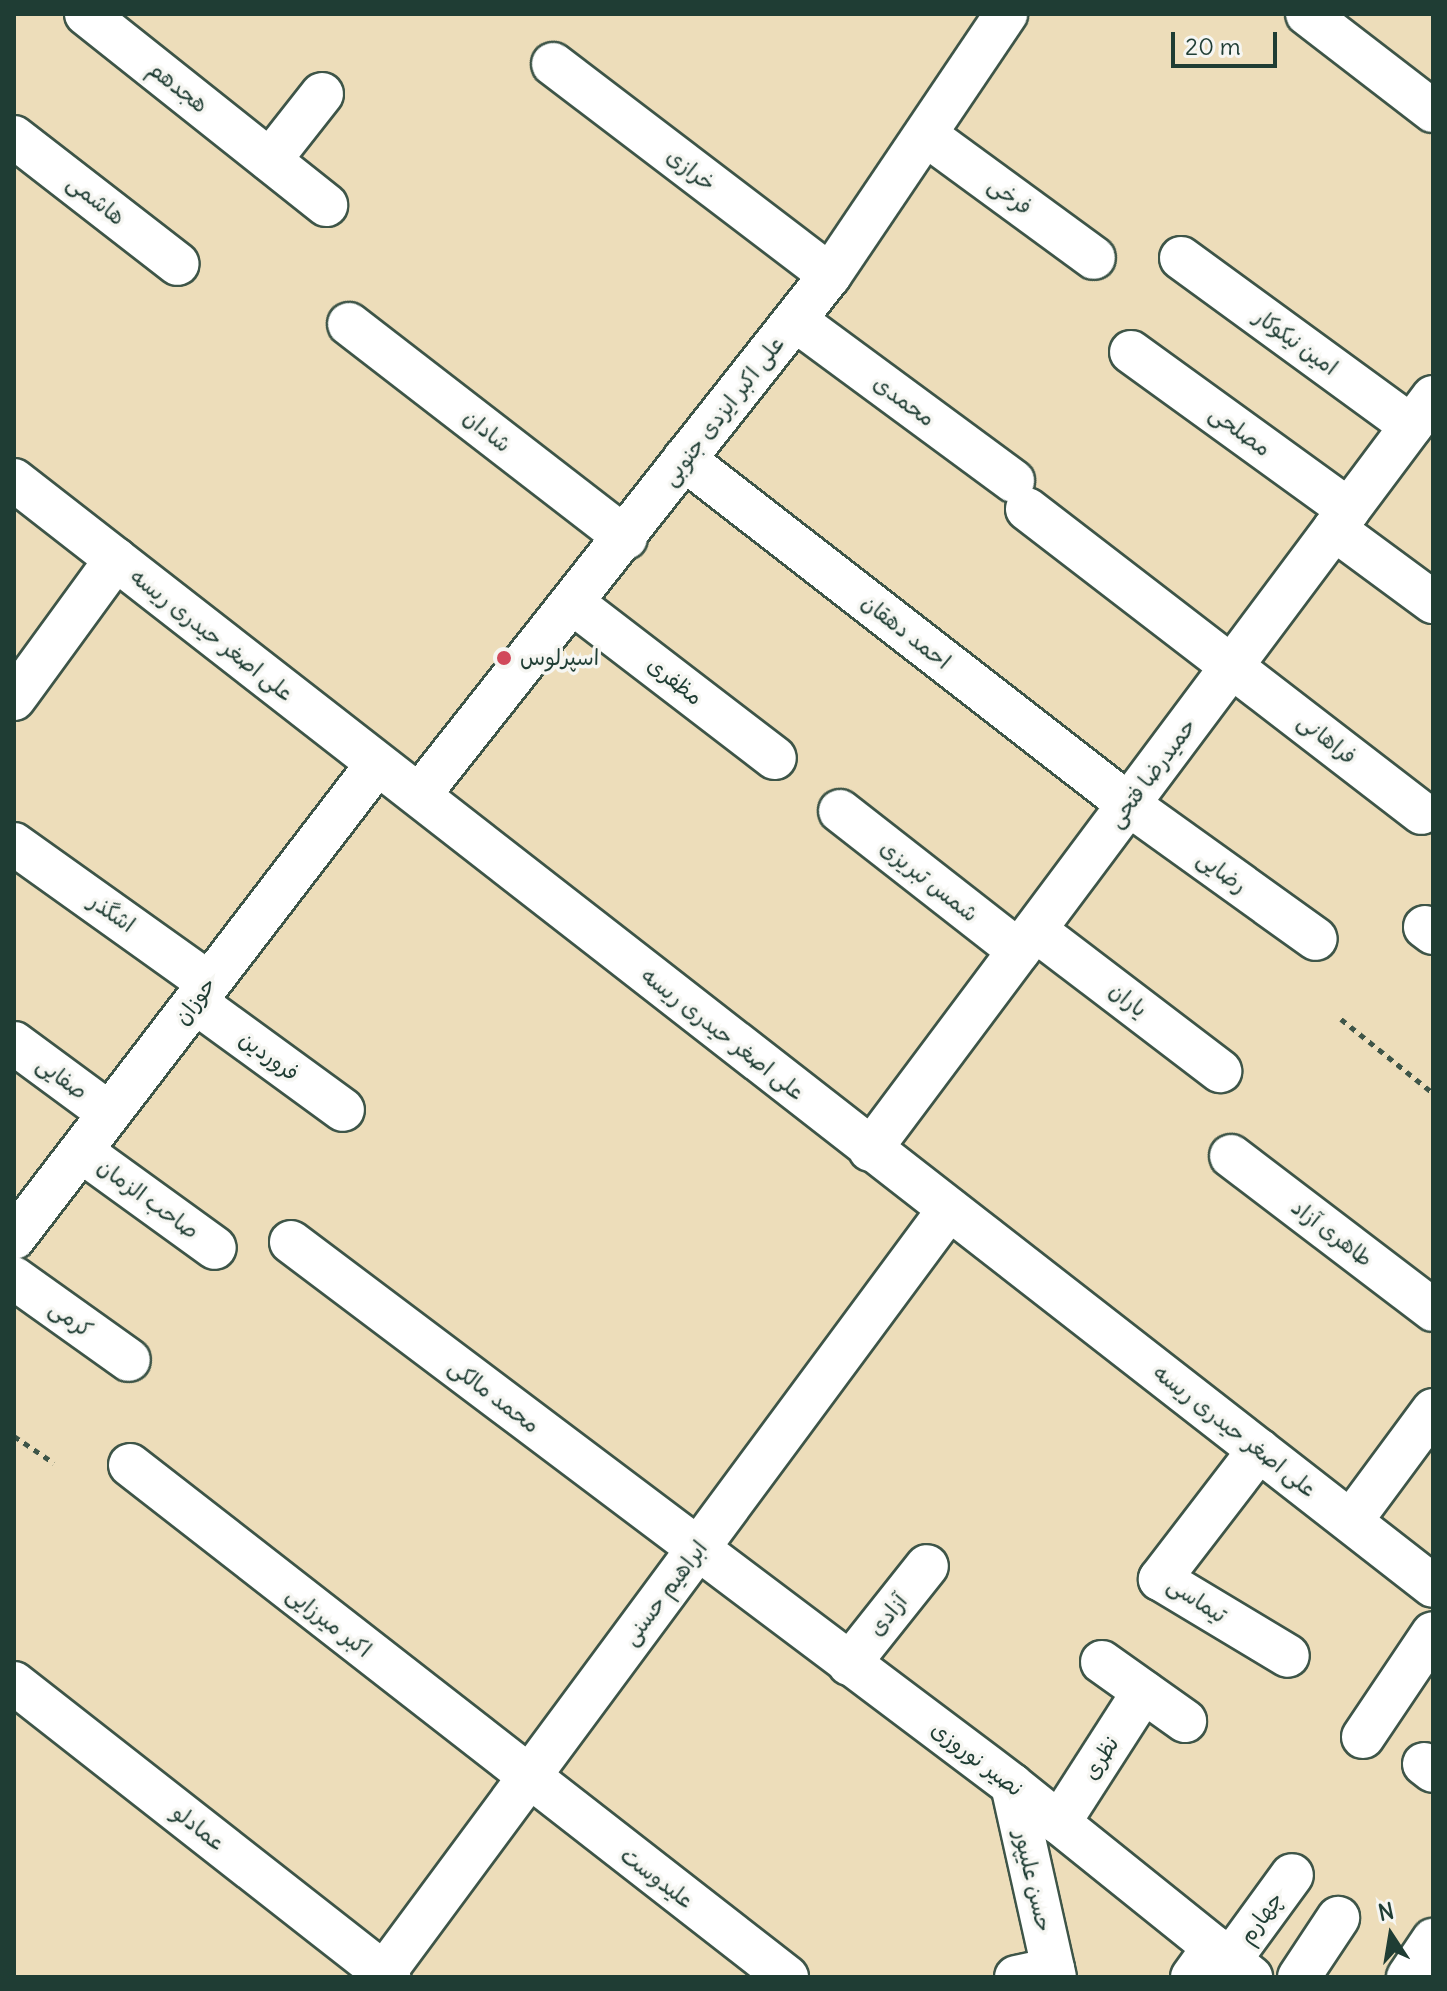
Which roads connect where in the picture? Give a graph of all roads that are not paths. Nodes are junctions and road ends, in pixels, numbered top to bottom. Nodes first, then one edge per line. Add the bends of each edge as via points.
1 (86, 14) edge
2 (1006, 14) edge
3 (1307, 14) edge
4 (553, 64) dead end
5 (322, 94) dead end
6 (1433, 111) edge
7 (926, 135) junction
8 (14, 137) edge
9 (270, 160) junction
10 (326, 205) dead end
11 (1094, 258) dead end
12 (1181, 258) dead end
13 (178, 264) dead end
14 (830, 275) junction
15 (795, 320) junction
16 (349, 324) dead end
17 (1131, 352) dead end
18 (1422, 411) edge
19 (684, 459) junction
20 (14, 480) edge
21 (1342, 519) junction
22 (626, 538) junction
23 (116, 559) junction
24 (1433, 602) edge
25 (574, 604) junction
26 (1232, 666) junction
27 (14, 699) edge
28 (775, 758) dead end
29 (377, 764) junction
30 (420, 794) junction
31 (1128, 804) junction
32 (840, 811) dead end
33 (1422, 813) dead end
34 (14, 844) edge
35 (1316, 939) dead end
36 (1027, 940) junction
37 (202, 992) junction
38 (14, 1043) edge
39 (1220, 1071) dead end
40 (343, 1110) dead end
41 (109, 1113) junction
42 (870, 1150) junction
43 (81, 1151) junction
44 (1231, 1156) dead end
45 (949, 1209) junction
46 (17, 1227) edge
47 (291, 1242) dead end
48 (215, 1248) dead end
49 (14, 1278) edge
50 (1433, 1310) edge
51 (129, 1360) dead end
52 (1433, 1410) edge
53 (1259, 1450) junction
54 (130, 1465) dead end
55 (1351, 1521) junction
56 (697, 1550) junction
57 (927, 1566) dead end
58 (1433, 1586) edge
59 (1433, 1633) edge
60 (1288, 1656) dead end
61 (1102, 1662) dead end
62 (849, 1664) junction
63 (14, 1683) edge
64 (1143, 1692) junction
65 (1185, 1721) dead end
66 (1363, 1737) dead end
67 (527, 1779) junction
68 (1012, 1785) junction
69 (1059, 1823) junction
70 (1292, 1875) dead end
71 (1338, 1918) dead end
72 (1433, 1940) edge
73 (1222, 1965) edge
74 (1042, 1974) edge
75 (385, 1976) edge
76 (787, 1977) edge
77 (1299, 1977) edge
78 (1408, 1977) edge

1 - 9 street, هجدهم
2 - 7 street, علی اکبر ایزدی جنوبی
3 - 6 street
4 - 14 street, خرازی
5 - 9 street
7 - 11 street, فرخی
7 - 14 street, علی اکبر ایزدی جنوبی
8 - 13 street, هاشمی
9 - 10 street, هجدهم
12 - 18 street, امین نیکوکار
14 - 15 street, علی اکبر ایزدی جنوبی
15 - 19 street, علی اکبر ایزدی جنوبی
15 - 26 street, محمدی
16 - 22 street, شادان
17 - 21 street, مصلحی
18 - 21 street, حمیدرضا فتحی
19 - 22 street, علی اکبر ایزدی جنوبی
19 - 31 street, احمد دهقان
20 - 23 street, علی اصغر حیدری ریسه
21 - 24 street, مصلحی
21 - 26 street, حمیدرضا فتحی
22 - 25 street, علی اکبر ایزدی جنوبی
23 - 27 street
23 - 29 street, علی اصغر حیدری ریسه
25 - 28 street, مظفری
25 - 30 street, علی اکبر ایزدی جنوبی
26 - 31 street, حمیدرضا فتحی
26 - 33 street, فراهانی
29 - 30 street, علی اصغر حیدری ریسه
29 - 37 street, حوزان
30 - 42 street, علی اصغر حیدری ریسه
31 - 35 street, رضایی
31 - 36 street, حمیدرضا فتحی
32 - 36 street, شمس تبریزی
34 - 37 street, اشگذر
36 - 39 street, یاران
36 - 42 street, حمیدرضا فتحی
37 - 40 street, فروردین
37 - 41 street, حوزان
38 - 41 street, صفایی
41 - 43 street, حوزان
42 - 45 street, علی اصغر حیدری ریسه
43 - 46 street, حوزان
43 - 48 street, صاحب الزمان
44 - 50 street, طاهری آزاد
45 - 53 street, علی اصغر حیدری ریسه
45 - 56 street, ابراهیم حسنی
47 - 56 street, محمد مالکی
49 - 51 street, کرمی
52 - 55 street
53 - 55 street, علی اصغر حیدری ریسه
53 - 60 street, تیماسی via 1160,1579
54 - 67 street, اکبر میرزایی
55 - 58 street, علی اصغر حیدری ریسه
56 - 62 street, نصیر نوروزی
56 - 67 street, ابراهیم حسنی
57 - 62 street, آزادی
59 - 66 street
61 - 64 street
62 - 68 street, نصیر نوروزی
63 - 75 street, عمادلو
64 - 65 street
64 - 69 street, نظری
67 - 75 street, ابراهیم حسنی
67 - 76 street, علیدوست
68 - 69 street, نصیر نوروزی
68 - 74 street, حسن علیپور
69 - 73 street, نصیر نوروزی
70 - 73 street, چهارم
71 - 77 street
72 - 78 street

